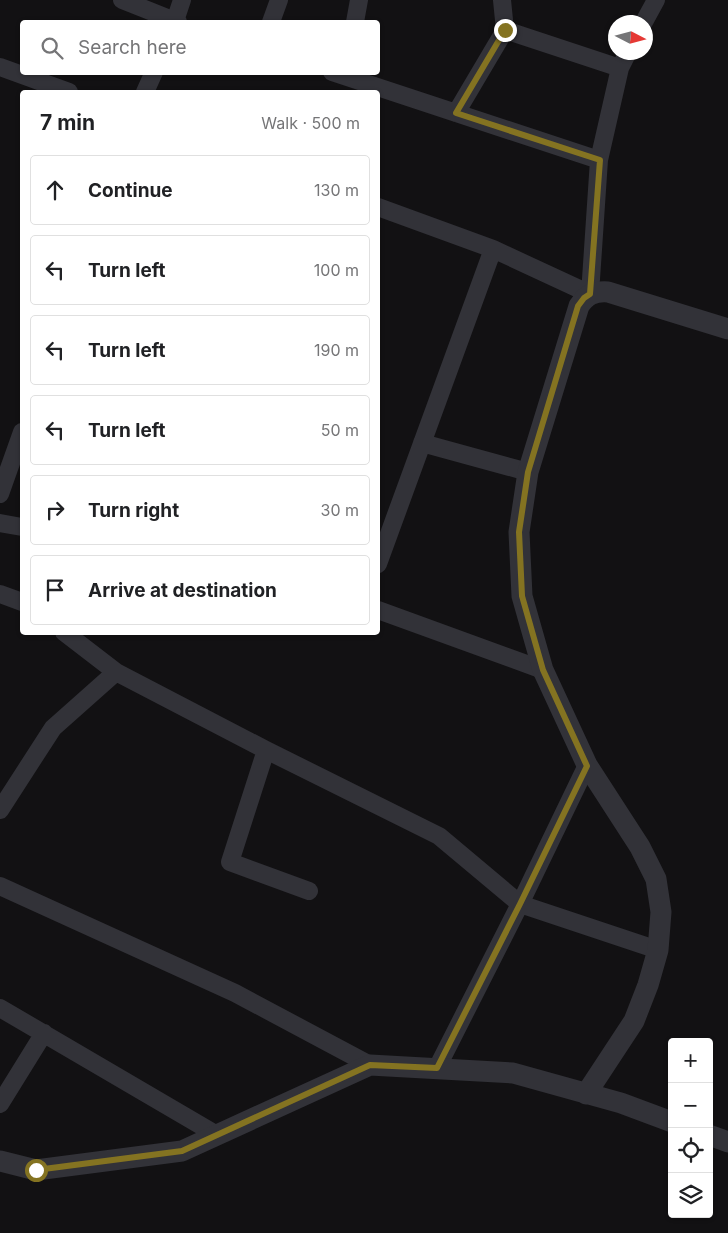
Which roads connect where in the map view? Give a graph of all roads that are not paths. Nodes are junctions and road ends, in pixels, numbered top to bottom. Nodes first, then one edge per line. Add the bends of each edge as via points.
1 (122, 0) edge
2 (182, 0) edge
3 (279, 0) edge
4 (359, 0) edge
5 (502, 0) edge
6 (656, 0) edge
7 (648, 15) edge
8 (171, 20) edge
9 (177, 20) edge
10 (272, 20) edge
11 (355, 20) edge
12 (505, 30) junction
13 (624, 60) edge
14 (0, 67) edge
15 (620, 68) junction
16 (20, 74) edge
17 (22, 75) edge
18 (153, 75) edge
19 (345, 75) edge
20 (63, 90) edge
21 (147, 90) edge
22 (456, 113) junction
23 (600, 160) junction
24 (380, 208) edge
25 (493, 249) junction
26 (590, 294) junction
27 (728, 329) edge
28 (20, 438) edge
29 (422, 443) junction
30 (528, 472) junction
31 (0, 494) edge
32 (0, 523) edge
33 (20, 527) edge
34 (380, 558) edge
35 (0, 594) edge
36 (20, 601) edge
37 (380, 611) edge
38 (68, 635) edge
39 (543, 670) junction
40 (116, 672) junction
41 (266, 750) junction
42 (587, 766) junction
43 (0, 810) edge
44 (0, 886) edge
45 (309, 891) dead end
46 (520, 904) junction
47 (658, 950) junction
48 (0, 1008) edge
49 (44, 1033) junction
50 (370, 1065) junction
51 (437, 1068) junction
52 (586, 1094) junction
53 (0, 1104) edge
54 (668, 1121) edge
55 (217, 1135) junction
56 (713, 1136) edge
57 (728, 1142) edge
58 (0, 1161) edge

1 - 8 street
2 - 9 street
3 - 10 street
4 - 11 street
5 - 12 street
6 - 7 street
12 - 15 street
12 - 22 street
13 - 15 street
14 - 16 street
15 - 23 street
17 - 20 street
18 - 21 street
19 - 22 street
22 - 23 street
23 - 26 street
24 - 25 street
25 - 26 street
25 - 29 street
26 - 27 street via 608,292
26 - 30 street via 578,306
28 - 31 street
29 - 30 street
29 - 34 street
30 - 39 street via 519,532 522,596
32 - 33 street
35 - 36 street
37 - 39 street
38 - 40 street
39 - 42 street
40 - 41 street
40 - 43 street via 54,728
41 - 45 street via 230,862
41 - 46 street via 439,836
42 - 46 street
42 - 47 street via 640,847 656,879 661,912
44 - 50 street via 235,993
46 - 47 street
46 - 51 street
47 - 52 street via 634,1021
48 - 49 street
49 - 53 street
49 - 55 street
50 - 51 street
50 - 55 street
51 - 52 street via 513,1073
52 - 54 street
55 - 58 street via 182,1151 36,1170
56 - 57 street

